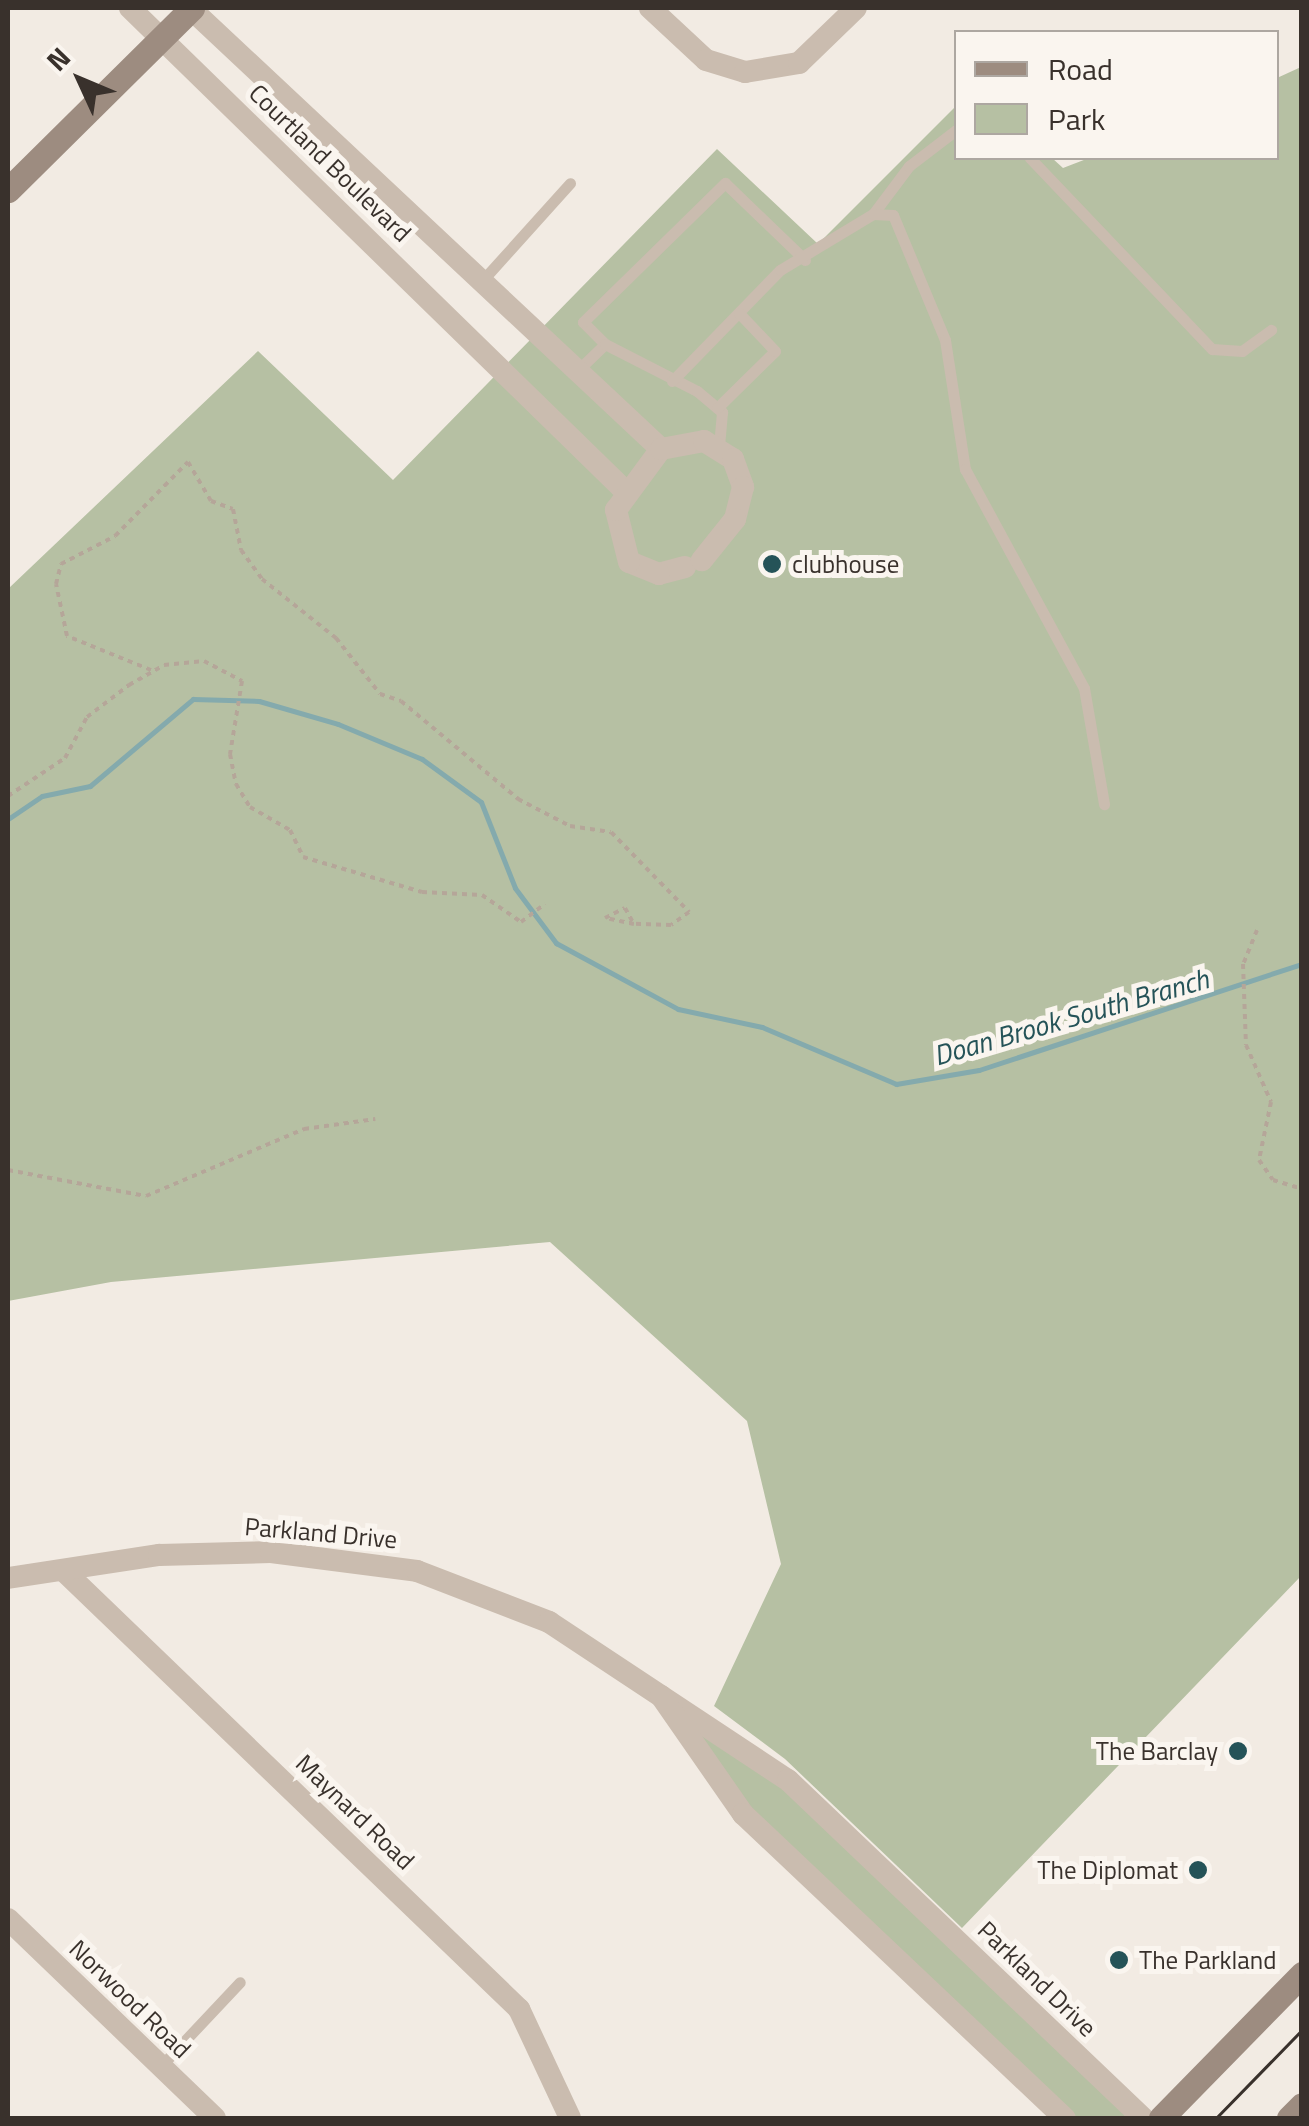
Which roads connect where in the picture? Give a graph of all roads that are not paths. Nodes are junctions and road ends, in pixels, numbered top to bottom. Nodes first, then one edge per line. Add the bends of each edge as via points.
1 (130, 8) edge
2 (191, 8) edge
3 (650, 8) edge
4 (856, 8) edge
5 (162, 38) junction
6 (954, 132) edge
7 (1032, 160) edge
8 (570, 183) dead end
9 (8, 190) edge
10 (873, 214) junction
11 (805, 260) junction
12 (478, 285) junction
13 (739, 313) junction
14 (522, 327) junction
15 (1271, 330) dead end
16 (604, 344) junction
17 (493, 357) junction
18 (573, 375) junction
19 (672, 381) junction
20 (717, 408) junction
21 (720, 446) junction
22 (661, 449) junction
23 (623, 489) junction
24 (1104, 804) dead end
25 (64, 1571) junction
26 (8, 1578) edge
27 (659, 1693) junction
28 (8, 1919) edge
29 (1302, 1974) edge
30 (240, 1982) dead end
31 (161, 2066) junction
32 (1302, 2105) edge
33 (215, 2118) edge
34 (570, 2118) edge
35 (1066, 2118) edge
36 (1143, 2118) edge
37 (1161, 2118) edge
38 (1288, 2118) edge

1 - 5 street, Courtland Boulevard
2 - 5 street
2 - 12 street, Courtland Boulevard
3 - 4 street via 706,60 745,72 799,64
5 - 9 street
5 - 17 street, Courtland Boulevard
6 - 10 lane via 909,166
7 - 15 lane via 1212,349 1242,351
8 - 12 lane
10 - 11 lane
10 - 24 lane via 894,215 910,240 945,340 965,469 1084,688
11 - 13 lane via 780,270
11 - 16 lane via 725,184 583,322
12 - 14 street, Courtland Boulevard
13 - 19 lane
13 - 20 lane via 775,351
14 - 17 street
14 - 18 street, Courtland Boulevard
16 - 18 lane
16 - 19 lane
17 - 23 street, Courtland Boulevard
18 - 22 street, Courtland Boulevard
19 - 20 lane
20 - 21 lane
21 - 22 street
21 - 23 street via 740,470 741,503 693,564 660,574 629,562 614,530
22 - 23 street
25 - 26 street, Parkland Drive
25 - 27 street, Parkland Drive via 212,1552 417,1571 550,1622
25 - 34 street, Maynard Road via 519,2009
27 - 35 street, Parkland Drive via 743,1814
27 - 36 street, Parkland Drive via 788,1780
28 - 31 street, Norwood Road
29 - 37 street
30 - 31 lane
31 - 33 street, Norwood Road
32 - 38 street

